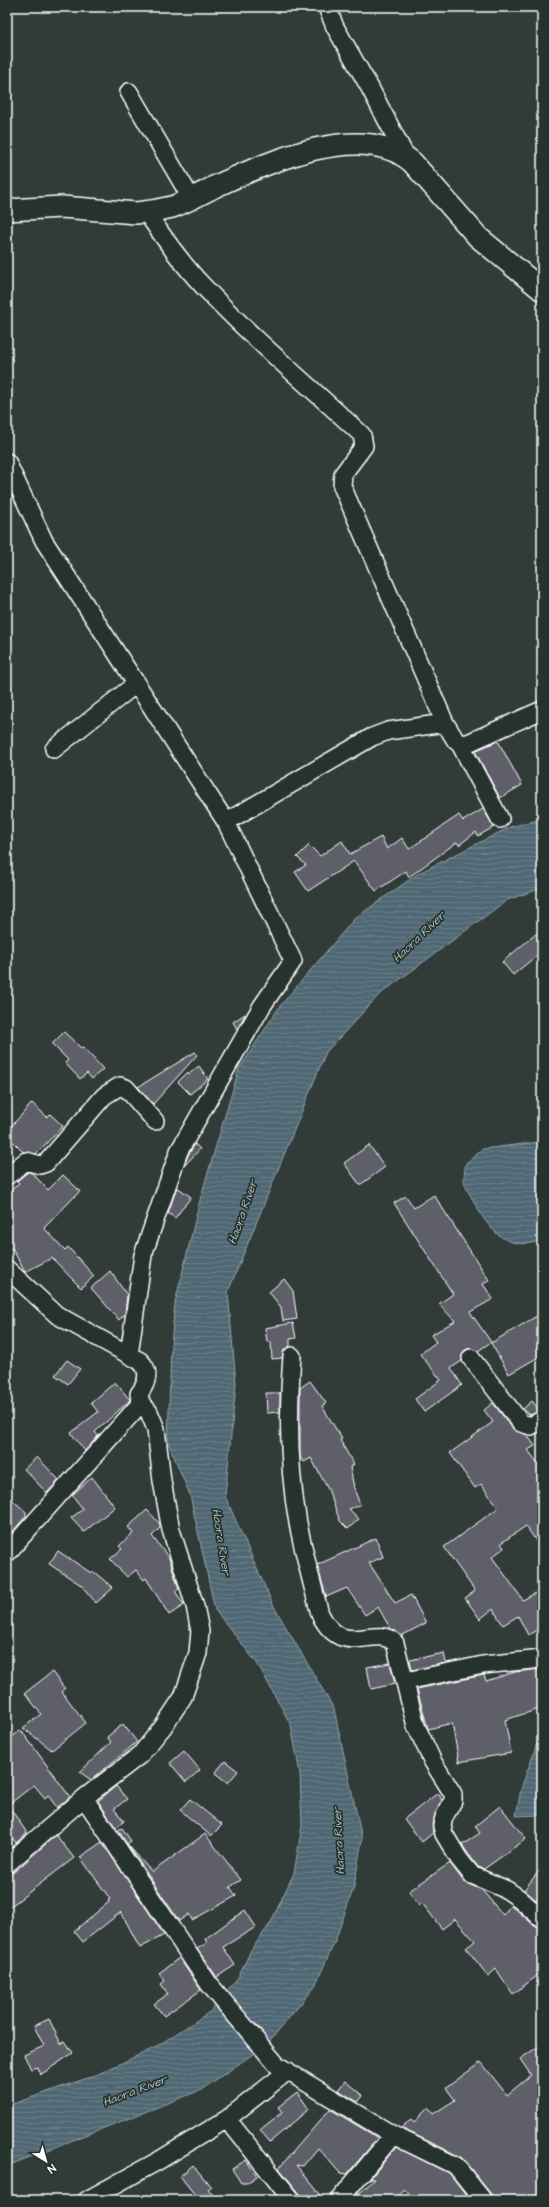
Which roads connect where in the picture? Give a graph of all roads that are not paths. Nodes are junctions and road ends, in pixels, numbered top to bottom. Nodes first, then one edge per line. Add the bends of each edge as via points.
1 (332, 9) edge
2 (129, 92) dead end
3 (406, 157) junction
4 (191, 198) junction
5 (7, 210) edge
6 (146, 212) junction
7 (542, 290) edge
8 (7, 462) edge
9 (137, 683) junction
10 (542, 710) edge
11 (445, 723) junction
12 (460, 744) junction
13 (54, 749) dead end
14 (500, 819) dead end
15 (226, 822) junction
16 (155, 1121) dead end
17 (7, 1176) edge
18 (7, 1269) edge
19 (129, 1355) junction
20 (292, 1356) dead end
21 (471, 1358) dead end
22 (141, 1403) junction
23 (542, 1420) edge
24 (7, 1553) edge
25 (542, 1660) edge
26 (406, 1681) junction
27 (84, 1798) junction
28 (7, 1864) edge
29 (542, 1919) edge
30 (282, 2068) junction
31 (227, 2119) junction
32 (393, 2135) junction
33 (87, 2200) edge
34 (292, 2200) edge
35 (339, 2200) edge
36 (483, 2200) edge

1 - 3 street
2 - 4 street
3 - 4 street via 381,147 355,143 337,145 292,156
3 - 7 street via 478,237
4 - 6 street via 173,206
5 - 6 street via 62,207
6 - 11 street via 203,286 248,331 362,435 364,446 343,474 342,486
8 - 9 street via 44,541
9 - 13 street
9 - 15 street
10 - 12 street via 468,743
11 - 12 street
11 - 15 street via 388,731 372,737
12 - 14 street
15 - 19 street via 293,961 262,1006 179,1151 144,1255
16 - 17 street via 126,1088 120,1086 104,1096 46,1162 40,1165 26,1161
18 - 19 street via 57,1315
19 - 22 street via 140,1361 147,1370 144,1386 139,1394
20 - 26 street via 291,1459 297,1522 320,1614 326,1626 340,1637 392,1640 397,1647
21 - 23 street via 521,1423 531,1426
22 - 24 street
22 - 27 street via 149,1412 156,1429 162,1481 172,1530 200,1631 198,1653 183,1697 163,1727 140,1755
25 - 26 street via 484,1665
26 - 29 street via 416,1726 423,1743 453,1794 453,1801 443,1821 444,1834 459,1860 472,1875 507,1890
27 - 28 street
27 - 30 street via 209,1984
30 - 31 street
30 - 32 street
31 - 33 street
31 - 34 street
32 - 35 street
32 - 36 street via 456,2166

